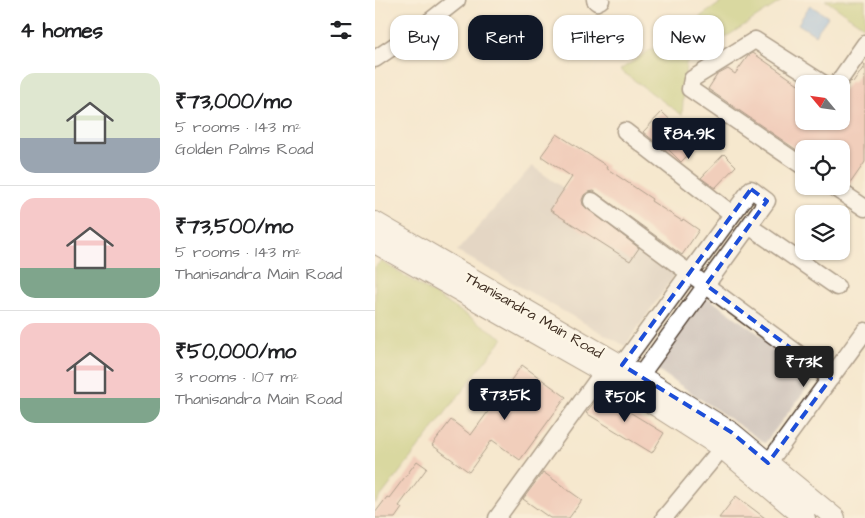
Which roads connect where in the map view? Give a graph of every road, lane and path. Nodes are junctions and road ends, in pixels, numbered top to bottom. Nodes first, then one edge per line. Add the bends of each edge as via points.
1 (457, 0) edge
2 (595, 0) edge
3 (601, 0) edge
4 (865, 44) edge
5 (375, 59) edge
6 (810, 75) edge
7 (843, 75) edge
8 (625, 131) dead end
9 (795, 161) edge
10 (849, 195) edge
11 (591, 201) dead end
12 (863, 202) edge
13 (732, 214) junction
14 (375, 222) edge
15 (749, 226) junction
16 (375, 242) edge
17 (690, 272) junction
18 (706, 285) junction
19 (837, 287) dead end
20 (865, 332) edge
21 (612, 368) junction
22 (640, 376) junction
23 (831, 378) junction
24 (722, 448) junction
25 (762, 471) junction
26 (497, 518) edge
27 (664, 518) edge
28 (805, 518) edge
29 (835, 518) edge

1 - 5 street
2 - 3 street
4 - 7 street
6 - 9 street via 755,40 692,79 690,89
8 - 13 street
10 - 12 street
11 - 17 street
13 - 15 street via 751,189 767,201
13 - 17 street
14 - 21 main road, Thanisandra Main Road
15 - 18 street
15 - 19 street
16 - 21 main road, Thanisandra Main Road
17 - 18 street
17 - 21 street
18 - 22 street
18 - 23 street
20 - 23 street
21 - 22 main road, Thanisandra Main Road
21 - 24 main road, Thanisandra Main Road
21 - 26 street
22 - 25 main road, Thanisandra Main Road via 731,432
23 - 25 street
24 - 25 main road, Thanisandra Main Road
24 - 27 street
25 - 28 main road, Thanisandra Main Road
25 - 29 main road, Thanisandra Main Road

